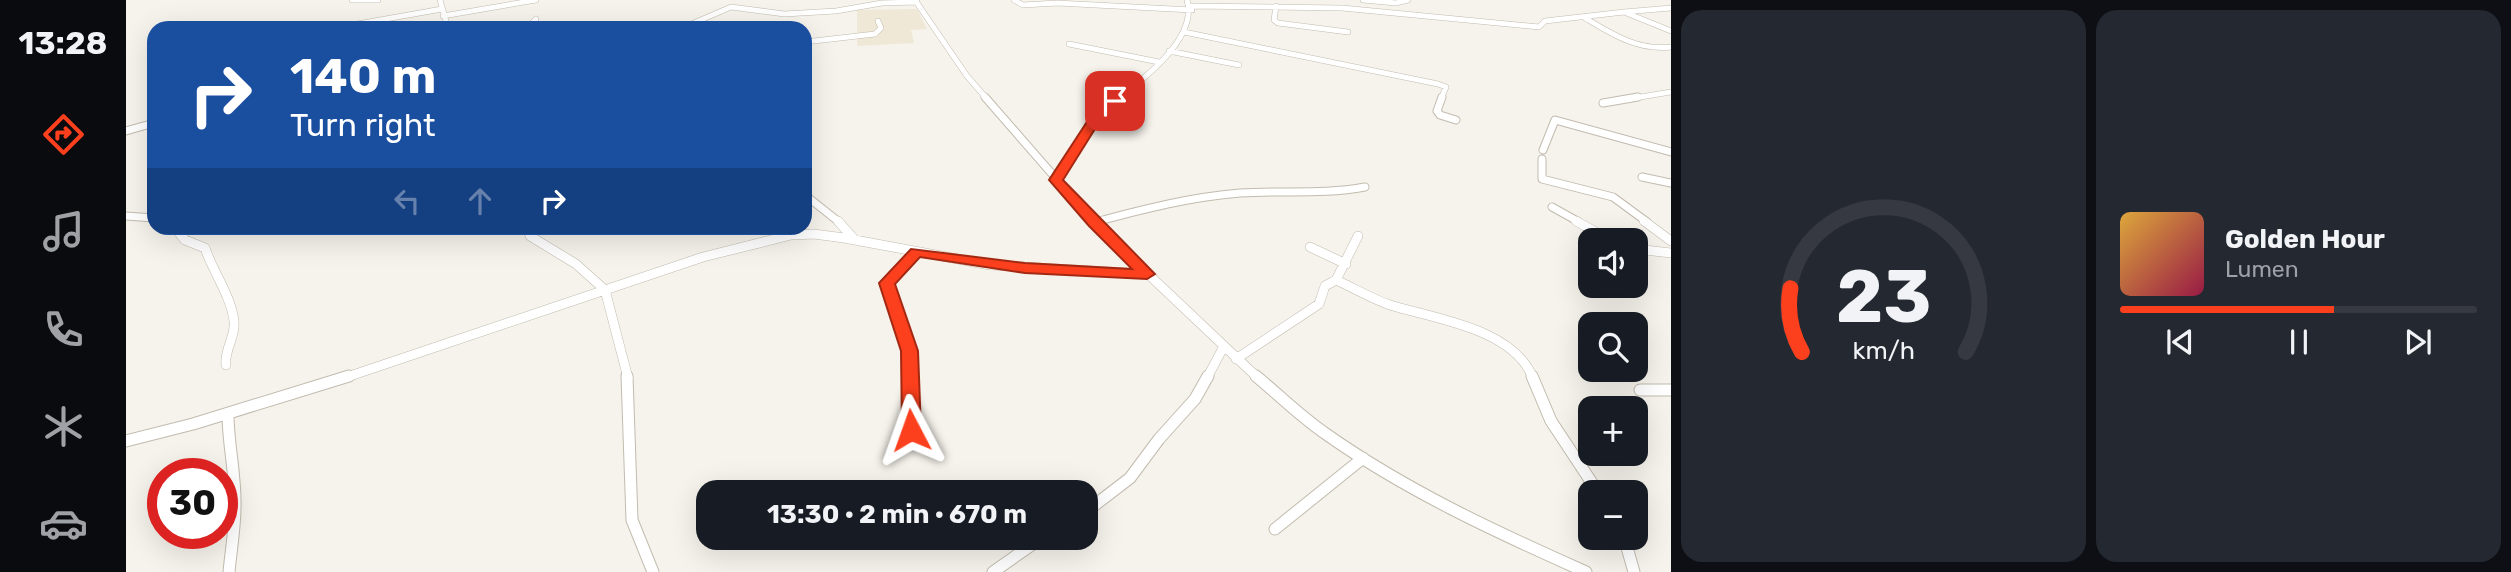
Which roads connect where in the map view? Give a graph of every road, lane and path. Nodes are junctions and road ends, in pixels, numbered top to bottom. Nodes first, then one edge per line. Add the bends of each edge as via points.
1 (352, 0) edge
2 (378, 0) edge
3 (440, 0) edge
4 (536, 0) edge
5 (1014, 0) edge
6 (1343, 0) edge
7 (1363, 0) edge
8 (1408, 0) edge
9 (754, 1) edge
10 (916, 1) edge
11 (850, 5) edge
12 (1190, 6) edge
13 (1276, 6) junction
14 (745, 8) junction
15 (1342, 8) junction
16 (1671, 8) edge
17 (442, 9) junction
18 (1624, 12) junction
19 (443, 16) junction
20 (1583, 17) junction
21 (374, 21) edge
22 (445, 21) edge
23 (698, 21) edge
24 (878, 21) dead end
25 (1671, 31) edge
26 (1184, 32) junction
27 (1348, 32) dead end
28 (812, 41) edge
29 (1069, 44) dead end
30 (1671, 47) edge
31 (1168, 51) junction
32 (1159, 62) junction
33 (1239, 65) dead end
34 (1671, 92) edge
35 (1603, 103) dead end
36 (1456, 120) dead end
37 (147, 125) dead end
38 (126, 131) edge
39 (1671, 152) edge
40 (1642, 177) dead end
41 (1056, 180) junction
42 (1671, 183) edge
43 (1365, 187) dead end
44 (812, 200) edge
45 (1552, 207) dead end
46 (126, 216) edge
47 (147, 218) edge
48 (1094, 223) junction
49 (1589, 228) edge
50 (812, 234) edge
51 (181, 235) edge
52 (530, 235) edge
53 (806, 235) edge
54 (1358, 236) dead end
55 (855, 240) junction
56 (1671, 241) edge
57 (1310, 247) dead end
58 (1648, 250) edge
59 (917, 252) junction
60 (1671, 253) edge
61 (1346, 264) junction
62 (1147, 274) junction
63 (1336, 280) junction
64 (605, 290) junction
65 (1224, 346) junction
66 (1236, 359) junction
67 (226, 365) dead end
68 (1640, 390) dead end
69 (1671, 390) edge
70 (228, 414) junction
71 (911, 430) dead end
72 (126, 441) edge
73 (1363, 458) junction
74 (1590, 480) edge
75 (1098, 503) edge
76 (1275, 529) dead end
77 (1024, 550) edge
78 (1628, 550) edge
79 (229, 572) edge
80 (653, 572) edge
81 (993, 572) edge
82 (1586, 572) edge
83 (1634, 572) edge

1 - 2 street
3 - 17 street
4 - 19 street
5 - 12 street via 1023,5
6 - 15 street
7 - 8 street
9 - 14 street
10 - 11 street
10 - 41 street via 967,76
11 - 14 street via 784,14
12 - 13 street
12 - 26 street via 1192,16
13 - 15 street
13 - 27 street via 1274,20 1278,23
14 - 23 street via 730,7
15 - 20 street via 1539,27 1545,21
16 - 18 street
17 - 19 street
17 - 21 street
18 - 20 street
18 - 25 street
19 - 22 street
20 - 30 street via 1617,37 1654,48
24 - 28 street via 881,28 876,34
26 - 31 street
26 - 36 street via 1438,84 1446,87 1437,111
29 - 32 street
31 - 32 street
31 - 33 street
32 - 41 street via 1100,111
34 - 35 street
37 - 38 street
39 - 56 street via 1555,120 1543,155 1542,179 1613,197
40 - 42 street
41 - 48 street
43 - 48 street via 1325,194 1201,197
44 - 55 street
45 - 49 street
46 - 47 street
48 - 62 street
50 - 55 street
51 - 67 street via 205,248 234,319 235,330 225,346
52 - 64 street via 576,264
53 - 64 street via 760,241
54 - 61 street
55 - 59 street
57 - 61 street
58 - 60 street
59 - 62 street via 1025,268
59 - 71 street via 887,283 910,351
61 - 63 street
62 - 65 street
63 - 66 street via 1321,290 1319,304
63 - 74 street via 1388,303 1468,326 1521,356 1551,421
64 - 70 street
64 - 80 street via 629,383 632,520
65 - 66 street
65 - 75 street via 1195,399 1130,478
66 - 73 street via 1324,433
68 - 69 street
70 - 72 street
70 - 79 street via 235,506
73 - 76 street
73 - 82 street via 1485,528
77 - 81 street
78 - 83 street

